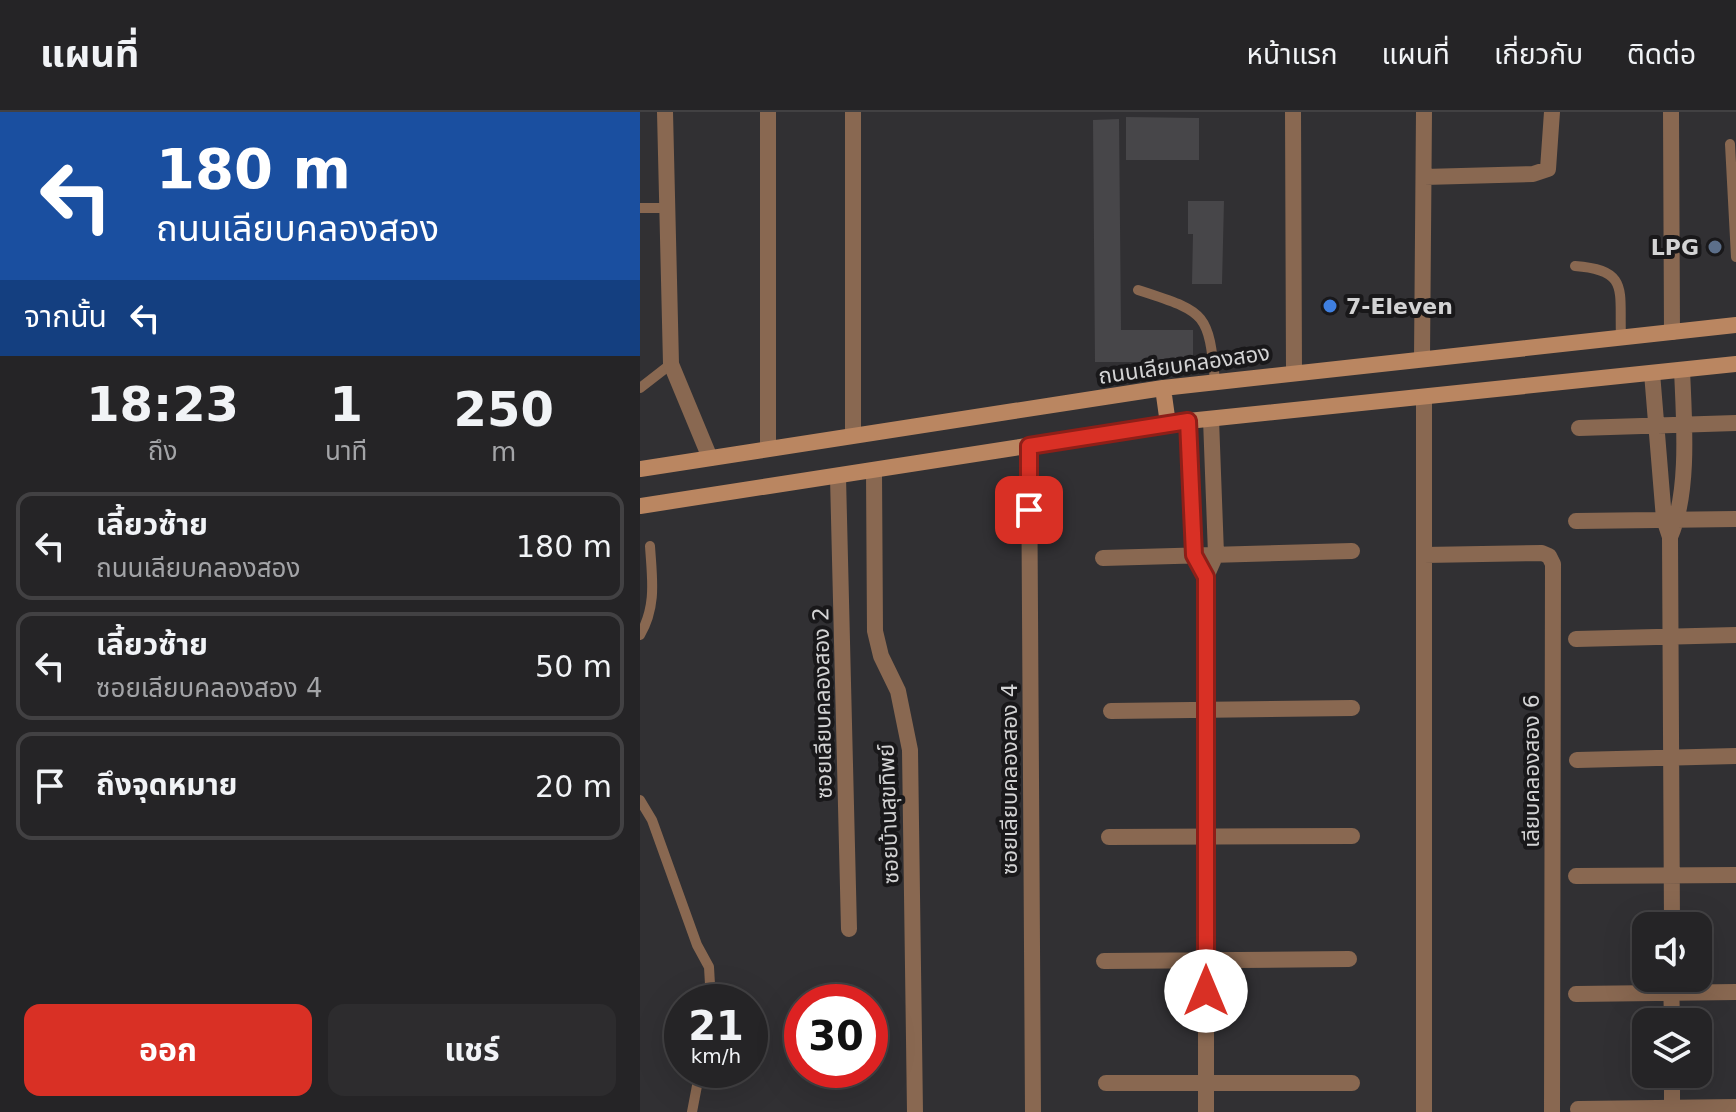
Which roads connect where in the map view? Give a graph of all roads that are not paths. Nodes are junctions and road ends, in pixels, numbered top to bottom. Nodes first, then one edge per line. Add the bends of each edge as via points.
1 (665, 112) edge
2 (768, 112) edge
3 (853, 112) edge
4 (1293, 112) edge
5 (1424, 112) edge
6 (1552, 112) edge
7 (1671, 112) edge
8 (1730, 144) dead end
9 (1424, 177) junction
10 (640, 208) edge
11 (668, 208) junction
12 (1736, 257) edge
13 (1575, 266) dead end
14 (1138, 290) dead end
15 (1736, 325) edge
16 (1672, 332) junction
17 (1621, 337) junction
18 (1422, 358) junction
19 (671, 364) junction
20 (1736, 364) edge
21 (1682, 370) junction
22 (1294, 372) junction
23 (1652, 373) junction
24 (1215, 382) junction
25 (640, 388) edge
26 (1163, 388) junction
27 (1424, 397) junction
28 (1211, 419) junction
29 (1188, 421) junction
30 (1736, 423) edge
31 (1168, 424) junction
32 (1684, 424) junction
33 (1655, 425) junction
34 (1579, 428) dead end
35 (853, 435) junction
36 (1029, 446) junction
37 (768, 448) junction
38 (710, 458) junction
39 (640, 469) edge
40 (874, 472) junction
41 (838, 477) junction
42 (640, 506) edge
43 (1671, 519) junction
44 (1736, 519) edge
45 (1576, 521) dead end
46 (650, 546) dead end
47 (1352, 551) dead end
48 (1216, 554) junction
49 (1194, 555) junction
50 (1424, 555) junction
51 (1103, 558) dead end
52 (1206, 577) junction
53 (640, 635) edge
54 (1736, 635) edge
55 (1670, 637) junction
56 (1576, 639) dead end
57 (1352, 708) dead end
58 (1207, 709) junction
59 (1111, 711) dead end
60 (1736, 756) edge
61 (1672, 758) junction
62 (1577, 760) dead end
63 (640, 800) edge
64 (1352, 836) dead end
65 (1109, 837) dead end
66 (1207, 837) junction
67 (1672, 875) junction
68 (1736, 875) edge
69 (1576, 876) dead end
70 (1672, 912) edge
71 (849, 929) dead end
72 (1349, 959) dead end
73 (1206, 960) junction
74 (1104, 961) dead end
75 (710, 984) edge
76 (1632, 989) edge
77 (1712, 989) edge
78 (1736, 992) edge
79 (1576, 994) dead end
80 (1106, 1083) dead end
81 (1352, 1083) dead end
82 (1206, 1084) junction
83 (697, 1088) edge
84 (1672, 1088) edge
85 (1736, 1107) edge
86 (1578, 1109) dead end
87 (1672, 1109) edge
88 (692, 1112) edge
89 (915, 1112) edge
90 (1033, 1112) edge
91 (1206, 1112) edge
92 (1424, 1112) edge
93 (1552, 1112) edge

1 - 11 street
2 - 37 street
3 - 35 street
4 - 22 street
5 - 9 street
6 - 9 street via 1548,169 1533,174
7 - 16 street
8 - 12 lane
9 - 18 street
10 - 11 lane
11 - 19 street
13 - 17 lane via 1601,268 1613,275
14 - 24 lane via 1189,308 1207,324
15 - 16 main road, ถนนเลียบคลองสอง
16 - 17 main road, ถนนเลียบคลองสอง
17 - 18 main road, ถนนเลียบคลองสอง
18 - 22 main road, ถนนเลียบคลองสอง
19 - 25 lane
19 - 38 street
20 - 21 main road
21 - 23 main road
21 - 32 street
22 - 24 main road, ถนนเลียบคลองสอง
23 - 27 main road
23 - 33 street
24 - 26 main road, ถนนเลียบคลองสอง
26 - 31 main road
26 - 35 main road, ถนนเลียบคลองสอง
27 - 28 main road
27 - 50 street
28 - 29 main road
28 - 48 street
29 - 31 main road
29 - 49 street
30 - 32 street
31 - 36 main road
32 - 33 street
32 - 43 street
33 - 34 street
33 - 43 street
35 - 37 main road, ถนนเลียบคลองสอง
36 - 40 main road
36 - 90 street, ซอยเลียบคลองสอง 4
37 - 38 main road, ถนนเลียบคลองสอง
38 - 39 main road, ถนนเลียบคลองสอง
40 - 41 main road
40 - 89 street, ซอยบ้านสุขทิพย์ via 875,631 898,691 910,750
41 - 42 main road
41 - 71 street, ซอยเลียบคลองสอง 2
43 - 44 street
43 - 45 street
43 - 55 street
46 - 53 lane via 653,594
47 - 48 street
48 - 49 street
48 - 52 street
49 - 51 street
49 - 52 street
50 - 92 street
50 - 93 street, เลียบคลองสอง 6 via 1542,553 1553,564
52 - 58 street
54 - 55 street
55 - 56 street
55 - 61 street
57 - 58 street
58 - 59 street
58 - 66 street
60 - 61 street
61 - 62 street
61 - 67 street
63 - 75 lane via 709,967
64 - 66 street
65 - 66 street
66 - 73 street
67 - 68 street
67 - 69 street
67 - 70 street
72 - 73 street
73 - 74 street
73 - 82 street
76 - 79 street
77 - 78 street
80 - 82 street
81 - 82 street
82 - 91 street
83 - 88 lane
84 - 87 street
85 - 87 street
86 - 87 street

